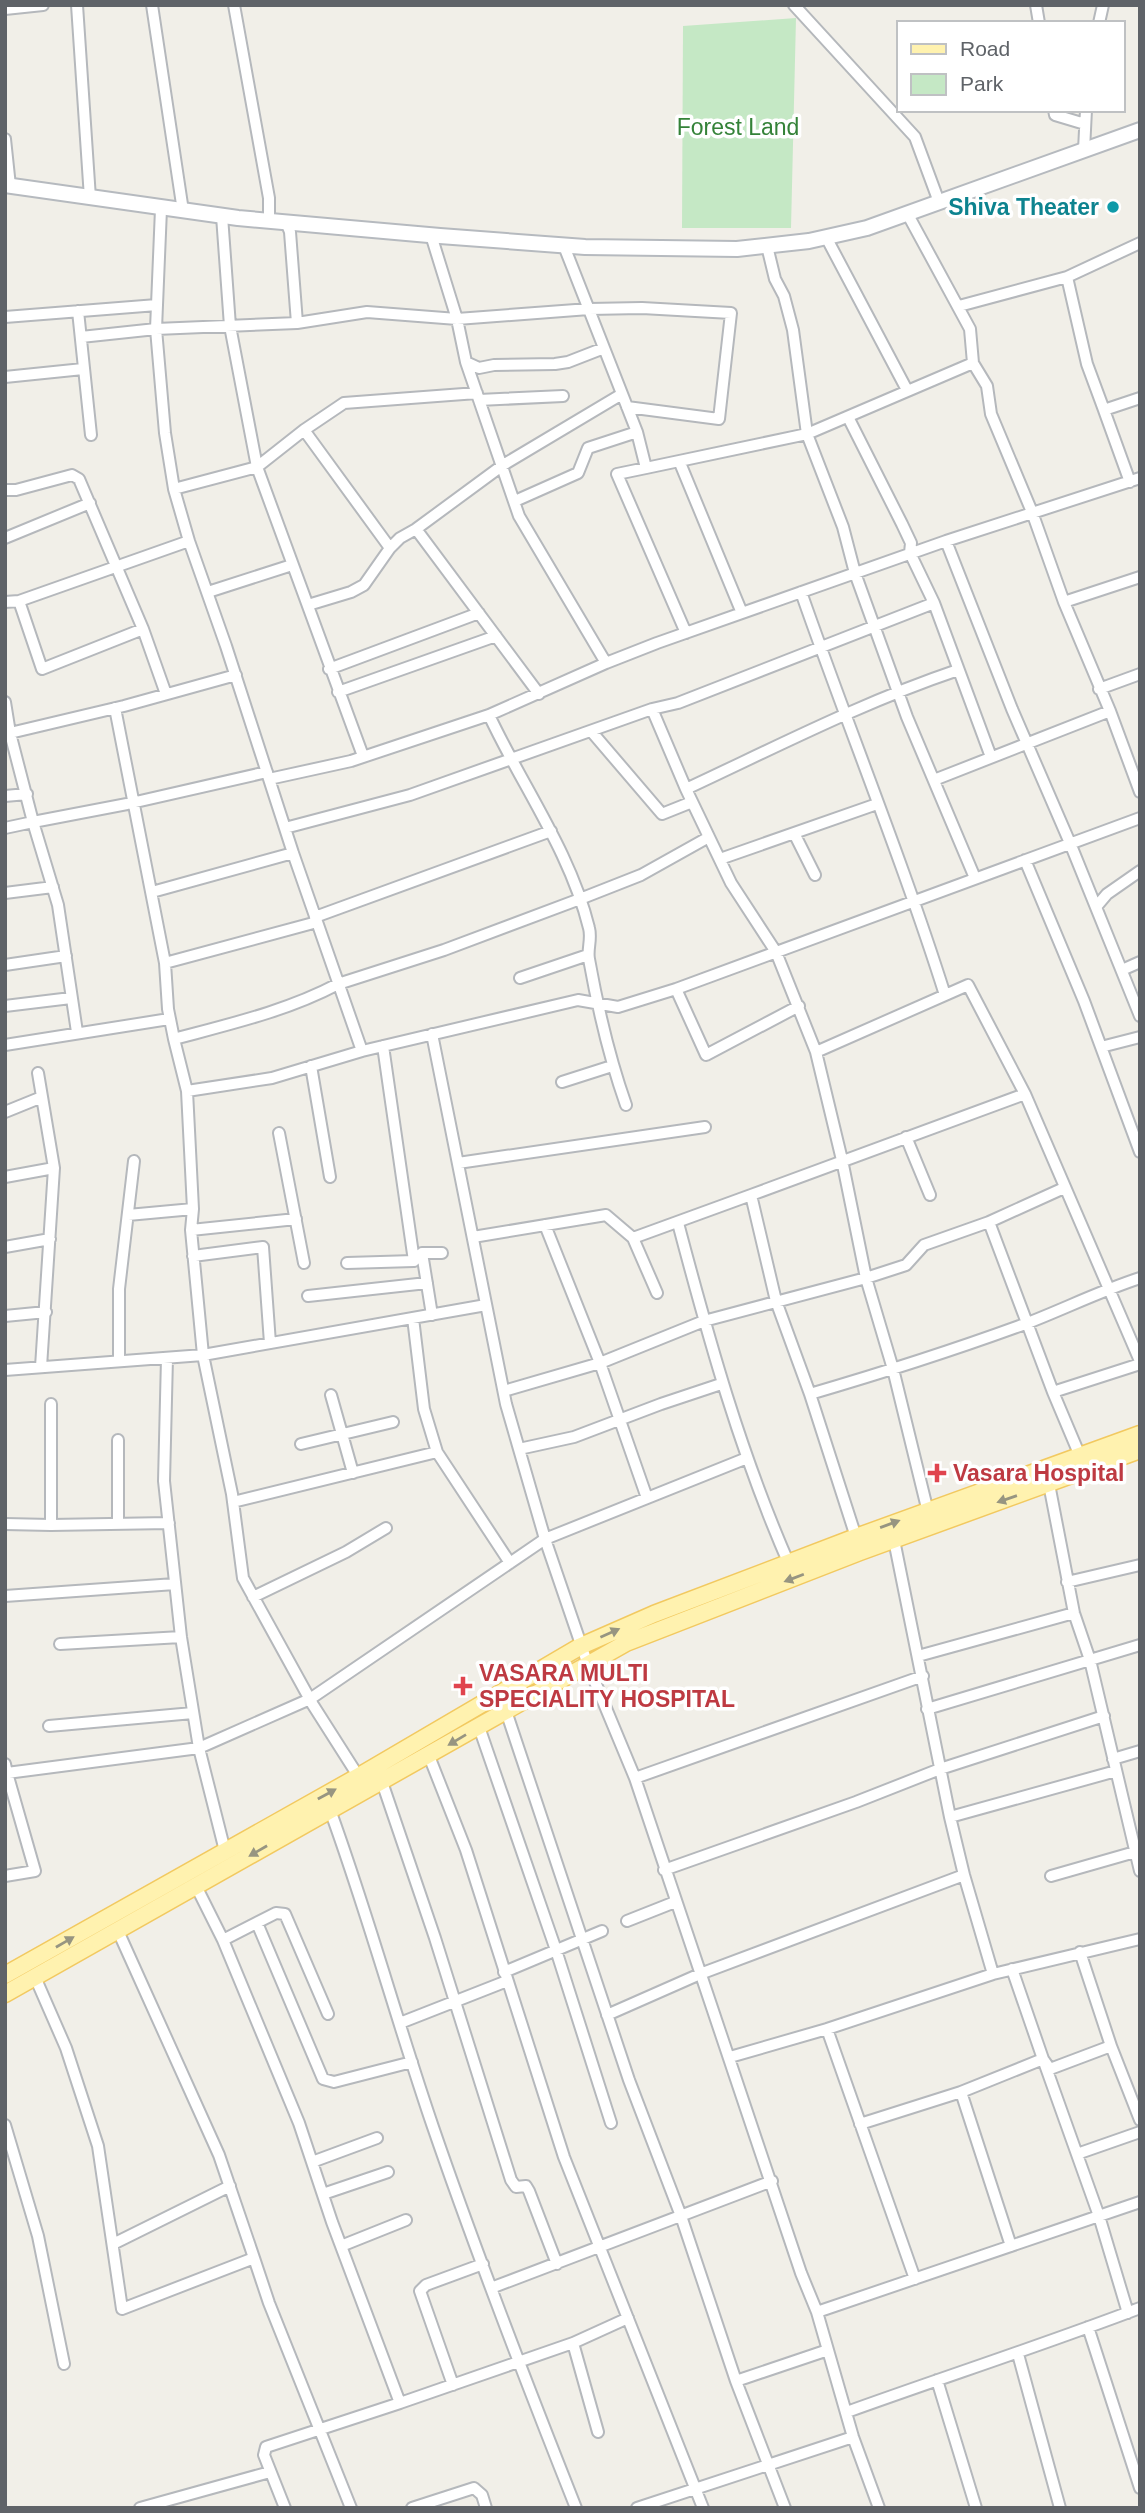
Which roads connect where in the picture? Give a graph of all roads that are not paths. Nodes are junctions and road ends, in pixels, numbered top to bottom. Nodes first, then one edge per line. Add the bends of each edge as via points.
1 (43, 5) edge
2 (77, 5) edge
3 (152, 5) edge
4 (234, 5) edge
5 (794, 5) edge
6 (5, 9) edge
7 (1054, 112) edge
8 (1086, 112) edge
9 (1084, 124) junction
10 (1140, 130) edge
11 (5, 139) edge
12 (1084, 150) junction
13 (8, 186) edge
14 (90, 198) junction
15 (939, 202) junction
16 (161, 209) junction
17 (183, 211) junction
18 (907, 213) junction
19 (222, 216) junction
20 (269, 220) junction
21 (286, 222) junction
22 (431, 235) junction
23 (826, 237) junction
24 (1140, 243) edge
25 (565, 246) junction
26 (767, 246) junction
27 (1067, 277) junction
28 (157, 305) junction
29 (959, 306) junction
30 (589, 309) junction
31 (78, 311) junction
32 (5, 317) edge
33 (457, 319) junction
34 (298, 323) junction
35 (230, 326) junction
36 (156, 329) junction
37 (81, 337) junction
38 (604, 348) junction
39 (466, 362) junction
40 (973, 363) junction
41 (83, 369) junction
42 (5, 377) edge
43 (907, 390) junction
44 (622, 394) junction
45 (478, 396) junction
46 (563, 396) dead end
47 (1140, 398) edge
48 (626, 407) junction
49 (1104, 410) junction
50 (848, 417) junction
51 (304, 430) junction
52 (637, 432) junction
53 (807, 434) junction
54 (91, 435) dead end
55 (680, 463) junction
56 (503, 465) junction
57 (257, 467) junction
58 (646, 468) junction
59 (1135, 480) edge
60 (174, 489) junction
61 (5, 490) edge
62 (514, 501) junction
63 (90, 503) junction
64 (1032, 512) junction
65 (416, 529) junction
66 (5, 538) edge
67 (189, 541) junction
68 (946, 541) junction
69 (390, 548) junction
70 (910, 553) junction
71 (292, 565) junction
72 (115, 567) junction
73 (855, 573) junction
74 (1140, 577) edge
75 (208, 592) junction
76 (801, 592) junction
77 (19, 601) junction
78 (5, 602) edge
79 (1064, 602) junction
80 (934, 603) junction
81 (308, 606) junction
82 (741, 613) junction
83 (479, 614) junction
84 (875, 628) junction
85 (143, 629) junction
86 (686, 633) junction
87 (496, 636) junction
88 (820, 648) junction
89 (606, 663) junction
90 (329, 669) junction
91 (958, 670) junction
92 (1140, 674) edge
93 (236, 675) junction
94 (1100, 689) junction
95 (898, 691) junction
96 (338, 692) junction
97 (166, 694) junction
98 (539, 694) junction
99 (5, 702) edge
100 (115, 708) junction
101 (652, 709) junction
102 (1110, 711) junction
103 (846, 713) junction
104 (489, 715) junction
105 (591, 731) junction
106 (10, 733) junction
107 (1027, 744) junction
108 (363, 756) junction
109 (991, 757) junction
110 (510, 760) junction
111 (268, 776) junction
112 (934, 780) junction
113 (686, 789) junction
114 (1140, 792) edge
115 (27, 794) junction
116 (5, 796) edge
117 (132, 803) junction
118 (692, 803) junction
119 (877, 804) junction
120 (1140, 818) edge
121 (33, 822) junction
122 (5, 828) edge
123 (285, 828) junction
124 (551, 831) junction
125 (794, 833) junction
126 (709, 837) junction
127 (1070, 843) junction
128 (293, 853) junction
129 (720, 859) junction
130 (1025, 860) junction
131 (1140, 871) edge
132 (816, 875) dead end
133 (975, 878) junction
134 (53, 887) junction
135 (152, 892) junction
136 (5, 893) edge
137 (580, 899) junction
138 (915, 900) junction
139 (1096, 907) junction
140 (316, 919) junction
141 (776, 951) junction
142 (588, 955) junction
143 (66, 956) junction
144 (1140, 962) edge
145 (165, 963) junction
146 (5, 965) edge
147 (1122, 970) junction
148 (520, 978) dead end
149 (338, 984) junction
150 (676, 989) junction
151 (945, 995) junction
152 (71, 998) junction
153 (598, 1002) junction
154 (5, 1006) edge
155 (799, 1006) junction
156 (1140, 1016) edge
157 (169, 1018) junction
158 (77, 1032) junction
159 (432, 1034) junction
160 (1140, 1037) edge
161 (174, 1039) junction
162 (5, 1045) edge
163 (383, 1046) junction
164 (1101, 1047) junction
165 (362, 1051) junction
166 (816, 1052) junction
167 (311, 1066) junction
168 (612, 1066) junction
169 (38, 1073) dead end
170 (562, 1082) dead end
171 (187, 1091) junction
172 (1025, 1094) junction
173 (42, 1097) junction
174 (626, 1105) dead end
175 (5, 1112) edge
176 (705, 1127) dead end
177 (279, 1133) dead end
178 (906, 1137) junction
179 (1140, 1152) edge
180 (842, 1160) junction
181 (134, 1161) dead end
182 (457, 1163) junction
183 (54, 1168) junction
184 (5, 1177) edge
185 (330, 1177) dead end
186 (1064, 1188) junction
187 (751, 1195) junction
188 (930, 1195) dead end
189 (193, 1209) junction
190 (128, 1215) junction
191 (296, 1219) junction
192 (989, 1222) junction
193 (678, 1223) junction
194 (545, 1225) junction
195 (191, 1230) junction
196 (472, 1237) junction
197 (634, 1238) junction
198 (50, 1239) junction
199 (5, 1247) edge
200 (442, 1253) dead end
201 (194, 1256) junction
202 (418, 1257) junction
203 (304, 1263) dead end
204 (347, 1263) dead end
205 (866, 1278) junction
206 (1140, 1278) edge
207 (427, 1283) junction
208 (1108, 1288) junction
209 (657, 1293) dead end
210 (308, 1296) dead end
211 (776, 1301) junction
212 (486, 1305) junction
213 (46, 1312) junction
214 (432, 1315) junction
215 (5, 1317) edge
216 (414, 1318) junction
217 (704, 1321) junction
218 (1027, 1323) junction
219 (270, 1343) junction
220 (204, 1355) junction
221 (167, 1358) junction
222 (119, 1361) junction
223 (600, 1363) junction
224 (1140, 1363) edge
225 (41, 1367) junction
226 (893, 1369) junction
227 (5, 1370) edge
228 (722, 1384) junction
229 (503, 1391) junction
230 (1053, 1392) junction
231 (810, 1394) junction
232 (331, 1395) dead end
233 (51, 1404) dead end
234 (619, 1420) junction
235 (393, 1422) dead end
236 (1140, 1434) edge
237 (342, 1435) junction
238 (118, 1440) dead end
239 (301, 1444) dead end
240 (519, 1449) junction
241 (1140, 1450) edge
242 (437, 1452) junction
243 (1080, 1456) junction
244 (747, 1458) junction
245 (353, 1473) junction
246 (1049, 1485) junction
247 (647, 1498) junction
248 (233, 1502) junction
249 (929, 1518) junction
250 (169, 1523) junction
251 (5, 1524) edge
252 (118, 1524) junction
253 (51, 1525) junction
254 (386, 1528) dead end
255 (856, 1537) junction
256 (545, 1539) junction
257 (894, 1540) junction
258 (510, 1563) junction
259 (789, 1564) junction
260 (1140, 1565) edge
261 (1067, 1582) junction
262 (175, 1584) junction
263 (5, 1596) edge
264 (253, 1597) junction
265 (1073, 1613) junction
266 (181, 1637) junction
267 (60, 1644) dead end
268 (1140, 1644) edge
269 (581, 1646) junction
270 (918, 1657) junction
271 (1090, 1660) junction
272 (588, 1665) junction
273 (923, 1676) junction
274 (310, 1699) junction
275 (927, 1709) junction
276 (506, 1712) junction
277 (193, 1713) junction
278 (1104, 1717) junction
279 (49, 1726) dead end
280 (480, 1727) junction
281 (199, 1748) junction
282 (1140, 1751) edge
283 (429, 1756) junction
284 (1114, 1759) junction
285 (6, 1768) edge
286 (940, 1769) junction
287 (1116, 1771) junction
288 (635, 1778) junction
289 (382, 1782) junction
290 (362, 1784) junction
291 (330, 1810) junction
292 (950, 1817) junction
293 (1136, 1845) edge
294 (225, 1851) junction
295 (664, 1870) junction
296 (1140, 1871) edge
297 (964, 1875) junction
298 (5, 1876) edge
299 (1051, 1876) dead end
300 (196, 1886) junction
301 (675, 1902) junction
302 (627, 1921) dead end
303 (257, 1923) junction
304 (118, 1931) junction
305 (603, 1931) dead end
306 (1140, 1939) edge
307 (223, 1940) junction
308 (581, 1940) junction
309 (556, 1950) junction
310 (1080, 1952) junction
311 (1012, 1969) junction
312 (993, 1973) junction
313 (700, 1974) junction
314 (5, 1975) edge
315 (36, 1976) junction
316 (505, 1977) junction
317 (5, 1994) edge
318 (454, 2003) junction
319 (328, 2014) dead end
320 (607, 2015) junction
321 (400, 2023) junction
322 (827, 2029) junction
323 (1111, 2046) junction
324 (730, 2057) junction
325 (1043, 2059) junction
326 (412, 2062) junction
327 (961, 2092) junction
328 (1140, 2120) edge
329 (611, 2123) dead end
330 (860, 2124) junction
331 (5, 2125) edge
332 (1140, 2132) edge
333 (377, 2138) dead end
334 (1076, 2154) junction
335 (312, 2162) junction
336 (388, 2172) dead end
337 (772, 2181) junction
338 (230, 2186) junction
339 (323, 2194) junction
340 (1140, 2202) edge
341 (681, 2216) junction
342 (1099, 2217) junction
343 (406, 2220) dead end
344 (113, 2244) junction
345 (341, 2246) junction
346 (1011, 2246) junction
347 (599, 2247) junction
348 (254, 2258) junction
349 (483, 2264) junction
350 (557, 2264) junction
351 (915, 2279) junction
352 (491, 2288) junction
353 (1140, 2308) edge
354 (817, 2312) junction
355 (1128, 2313) junction
356 (628, 2318) junction
357 (1088, 2328) junction
358 (573, 2343) junction
359 (828, 2350) junction
360 (1018, 2354) junction
361 (518, 2363) junction
362 (64, 2364) dead end
363 (937, 2380) junction
364 (736, 2381) junction
365 (453, 2385) junction
366 (400, 2403) junction
367 (847, 2413) junction
368 (321, 2429) junction
369 (598, 2432) dead end
370 (853, 2437) junction
371 (769, 2465) junction
372 (270, 2472) junction
373 (696, 2488) junction
374 (1140, 2488) edge
375 (140, 2508) edge
376 (285, 2508) edge
377 (351, 2508) edge
378 (412, 2508) edge
379 (486, 2508) edge
380 (576, 2508) edge
381 (637, 2508) edge
382 (703, 2508) edge
383 (785, 2508) edge
384 (879, 2508) edge
385 (976, 2508) edge
386 (1059, 2508) edge

1 - 6 street
2 - 14 street
3 - 17 street
4 - 20 street via 269,198
5 - 15 street via 915,138
7 - 9 street
8 - 9 street
9 - 12 street
10 - 12 street
11 - 13 street
12 - 15 street
13 - 14 street
14 - 16 street
15 - 18 street
16 - 17 street
16 - 28 street
17 - 19 street
18 - 23 street
18 - 29 street
19 - 20 street
19 - 35 street
20 - 21 street
21 - 22 street
21 - 34 street
22 - 25 street
22 - 33 street
23 - 26 street
23 - 43 street
24 - 27 street
25 - 26 street
25 - 30 street
26 - 53 street via 793,330
27 - 29 street
27 - 49 street via 1087,365
28 - 31 street
28 - 36 street
29 - 40 street via 970,329
30 - 33 street
30 - 38 street
30 - 48 street via 731,313 719,419
31 - 32 street
31 - 37 street
33 - 34 street via 367,312
33 - 39 street
34 - 35 street
35 - 36 street
35 - 57 street
36 - 37 street
36 - 60 street
37 - 41 street
38 - 39 street via 555,365 479,368
38 - 44 street
39 - 45 street
40 - 43 street
40 - 64 street via 987,386 991,414
41 - 42 street
41 - 54 street
43 - 50 street
44 - 48 street
44 - 56 street
45 - 46 street
45 - 51 street via 344,403
45 - 56 street
47 - 49 street
48 - 52 street
49 - 59 street
50 - 53 street
50 - 70 street via 911,543
51 - 57 street
51 - 69 street
52 - 58 street
52 - 62 street via 588,448 578,473
53 - 55 street
53 - 73 street via 843,527
55 - 58 street
55 - 82 street
56 - 62 street
56 - 65 street
57 - 60 street
57 - 71 street
58 - 86 street via 617,474
59 - 64 street
60 - 67 street
61 - 63 street via 72,475 79,479
62 - 89 street
63 - 66 street
63 - 72 street
64 - 68 street
64 - 79 street
65 - 69 street
65 - 83 street
67 - 72 street
67 - 75 street
68 - 70 street
68 - 107 street
69 - 81 street via 364,584
70 - 73 street
70 - 80 street
71 - 75 street
71 - 81 street
72 - 77 street
72 - 85 street
73 - 76 street
73 - 84 street
74 - 79 street
75 - 93 street
76 - 82 street
76 - 88 street
77 - 78 street
77 - 85 street via 42,669
79 - 94 street
80 - 84 street
80 - 91 street
81 - 90 street
82 - 86 street
83 - 87 street
83 - 90 street
84 - 88 street
84 - 95 street
85 - 97 street
86 - 89 street
87 - 96 street
87 - 98 street
88 - 101 street
88 - 103 street
89 - 98 street
90 - 96 street
91 - 95 street
91 - 109 street
92 - 94 street
93 - 97 street
93 - 111 street
94 - 102 street
95 - 103 street
95 - 112 street
96 - 108 street
97 - 100 street
98 - 104 street
99 - 106 street
100 - 106 street
100 - 117 street
101 - 105 street
101 - 113 street
102 - 107 street
102 - 114 street
103 - 113 street
103 - 119 street
104 - 108 street
104 - 110 street
105 - 110 street
105 - 118 street via 662,814
106 - 115 street
107 - 109 street
107 - 127 street
108 - 111 street
109 - 112 street
110 - 123 street via 410,795
110 - 124 street
111 - 117 street
111 - 123 street
112 - 133 street
113 - 118 street
115 - 116 street
115 - 121 street
117 - 121 street
117 - 135 street
118 - 126 street
119 - 125 street
119 - 138 street
120 - 127 street
121 - 122 street
121 - 134 street
123 - 128 street
124 - 137 street
124 - 140 street
125 - 129 street
125 - 132 street
126 - 129 street
126 - 137 street via 642,875
127 - 130 street
127 - 139 street
128 - 135 street
128 - 140 street
129 - 141 street
130 - 133 street
130 - 164 street
131 - 139 street via 1113,888
133 - 138 street
134 - 136 street
134 - 143 street
135 - 145 street
137 - 142 street via 590,930
137 - 149 street
138 - 141 street
138 - 151 street
139 - 147 street
140 - 145 street
140 - 149 street
141 - 150 street
141 - 155 street
142 - 148 street
142 - 153 street
143 - 146 street
143 - 152 street
144 - 147 street
145 - 157 street
147 - 156 street
149 - 161 street via 260,1016
149 - 165 street
150 - 153 street via 618,1007
150 - 155 street via 706,1055
151 - 166 street
151 - 172 street via 968,985
152 - 154 street
152 - 158 street
153 - 159 street via 578,1000
153 - 168 street
155 - 166 street
157 - 158 street
157 - 161 street
158 - 162 street
159 - 163 street
159 - 182 street
160 - 164 street
161 - 171 street
163 - 165 street
163 - 202 street
164 - 179 street
165 - 167 street
166 - 180 street
167 - 171 street via 272,1078
167 - 185 street
168 - 170 street
168 - 174 street
169 - 173 street
171 - 189 street
172 - 178 street
172 - 186 street
173 - 175 street
173 - 183 street
176 - 182 street
177 - 191 street
178 - 180 street
178 - 188 street
180 - 187 street
180 - 205 street
181 - 190 street
182 - 196 street
183 - 184 street
183 - 198 street
186 - 192 street
186 - 208 street
187 - 193 street
187 - 211 street
189 - 190 street
189 - 195 street
190 - 222 street via 119,1289
191 - 195 street
191 - 203 street
192 - 205 street via 924,1245 906,1265
192 - 218 street
193 - 197 street
193 - 217 street
194 - 196 street
194 - 197 street via 606,1215
194 - 223 street
195 - 201 street
196 - 212 street
197 - 209 street
198 - 199 street
198 - 213 street
200 - 202 street
201 - 219 street via 263,1247
201 - 220 street
202 - 204 street
202 - 207 street
205 - 211 street
205 - 226 street
206 - 208 street
207 - 210 street
207 - 214 street
208 - 218 street
208 - 224 street
211 - 217 street
211 - 231 street
212 - 214 street
212 - 229 street
213 - 215 street
213 - 225 street
214 - 216 street
216 - 219 street
216 - 242 street via 424,1409
217 - 223 street
217 - 228 street
218 - 226 street
218 - 230 street
219 - 220 street
220 - 221 street
220 - 248 street
221 - 222 street
221 - 250 street via 164,1481
222 - 225 street
223 - 229 street
223 - 234 street
224 - 230 street
225 - 227 street
226 - 231 street
226 - 249 street
228 - 234 street
228 - 244 street
229 - 240 street
230 - 243 street
231 - 255 street
232 - 237 street
233 - 253 street
234 - 240 street via 575,1437
234 - 247 street
235 - 237 street
236 - 243 main road
237 - 239 street
237 - 245 street
238 - 252 street
240 - 256 street
241 - 246 main road
242 - 245 street
242 - 258 street
243 - 249 main road
244 - 247 street
244 - 259 street
245 - 248 street
246 -> 249 main road
246 - 261 street
247 - 256 street
248 - 264 street via 243,1578
255 -> 249 main road
249 - 257 main road
250 - 252 street
250 - 262 street
251 - 253 street
252 - 253 street
254 - 264 street
255 - 259 main road
256 - 258 street
256 - 269 street
257 - 270 street
257 -> 272 main road via 626,1643
258 - 274 street
269 -> 259 main road
260 - 261 street
261 - 265 street
262 - 263 street
262 - 266 street
264 - 274 street
265 - 270 street
265 - 271 street
266 - 267 street
266 - 277 street
268 - 271 street
269 - 272 street
269 - 290 main road
270 - 273 street
271 - 275 street
271 - 278 street
272 - 276 main road
272 - 288 street
273 - 275 street
273 - 288 street
274 - 281 street
274 - 290 street
275 - 286 street
276 - 280 main road
276 - 308 street
277 - 279 street
277 - 281 street
278 - 284 street
278 - 286 street
280 -> 283 main road
280 - 309 street
281 - 285 street
281 - 294 street
282 - 284 street
283 - 289 main road
283 - 316 street via 466,1850
284 - 287 street
285 - 298 street via 35,1871
286 - 292 street
286 - 295 street
287 - 292 street
287 - 293 street
288 - 295 street
289 - 290 main road
289 - 318 street
290 - 291 main road
294 -> 290 main road
291 -> 300 main road
291 - 321 street
292 - 297 street
293 - 296 street
293 - 299 street
314 -> 294 main road
295 - 301 street
297 - 312 street
297 - 313 street
300 - 304 main road
300 - 307 street
301 - 302 street
301 - 313 street
303 - 307 street
303 - 319 street via 276,1913 285,1914
303 - 326 street via 323,2080 334,2082
304 - 315 main road
304 - 338 street
305 - 308 street
306 - 310 street
307 - 335 street
308 - 309 street
308 - 320 street
309 - 316 street
309 - 329 street
310 - 311 street
310 - 323 street
311 - 312 street
311 - 325 street
312 - 322 street
313 - 320 street
313 - 324 street
315 - 317 main road
315 - 344 street via 66,2048 98,2146
316 - 318 street
316 - 347 street
318 - 321 street
318 - 350 street via 511,2180 529,2191
320 - 341 street
321 - 326 street
322 - 324 street
322 - 330 street
323 - 325 street via 1050,2068
323 - 328 street
324 - 337 street
325 - 327 street
325 - 334 street
326 - 349 street
327 - 330 street
327 - 346 street
330 - 351 street
331 - 362 street via 38,2236
332 - 334 street
333 - 335 street
334 - 342 street
335 - 339 street
336 - 339 street
337 - 341 street
337 - 354 street
338 - 344 street
338 - 348 street
339 - 345 street
340 - 342 street
341 - 347 street
341 - 364 street
342 - 346 street
342 - 355 street
343 - 345 street
344 - 348 street via 122,2309
345 - 366 street
346 - 351 street
347 - 350 street
347 - 356 street
348 - 368 street
349 - 352 street
349 - 365 street via 420,2291
350 - 352 street
351 - 354 street
352 - 361 street
353 - 355 street
354 - 359 street
355 - 357 street
356 - 358 street
356 - 373 street
357 - 360 street
357 - 374 street
358 - 361 street
358 - 369 street
359 - 364 street
359 - 367 street
360 - 363 street
360 - 386 street
361 - 365 street
361 - 380 street
363 - 367 street
363 - 385 street
364 - 371 street
365 - 366 street
366 - 368 street
367 - 370 street
368 - 372 street via 266,2447
368 - 377 street
370 - 371 street
370 - 384 street
371 - 373 street
371 - 383 street
372 - 375 street
372 - 376 street
373 - 381 street
373 - 382 street
378 - 379 street via 474,2488

